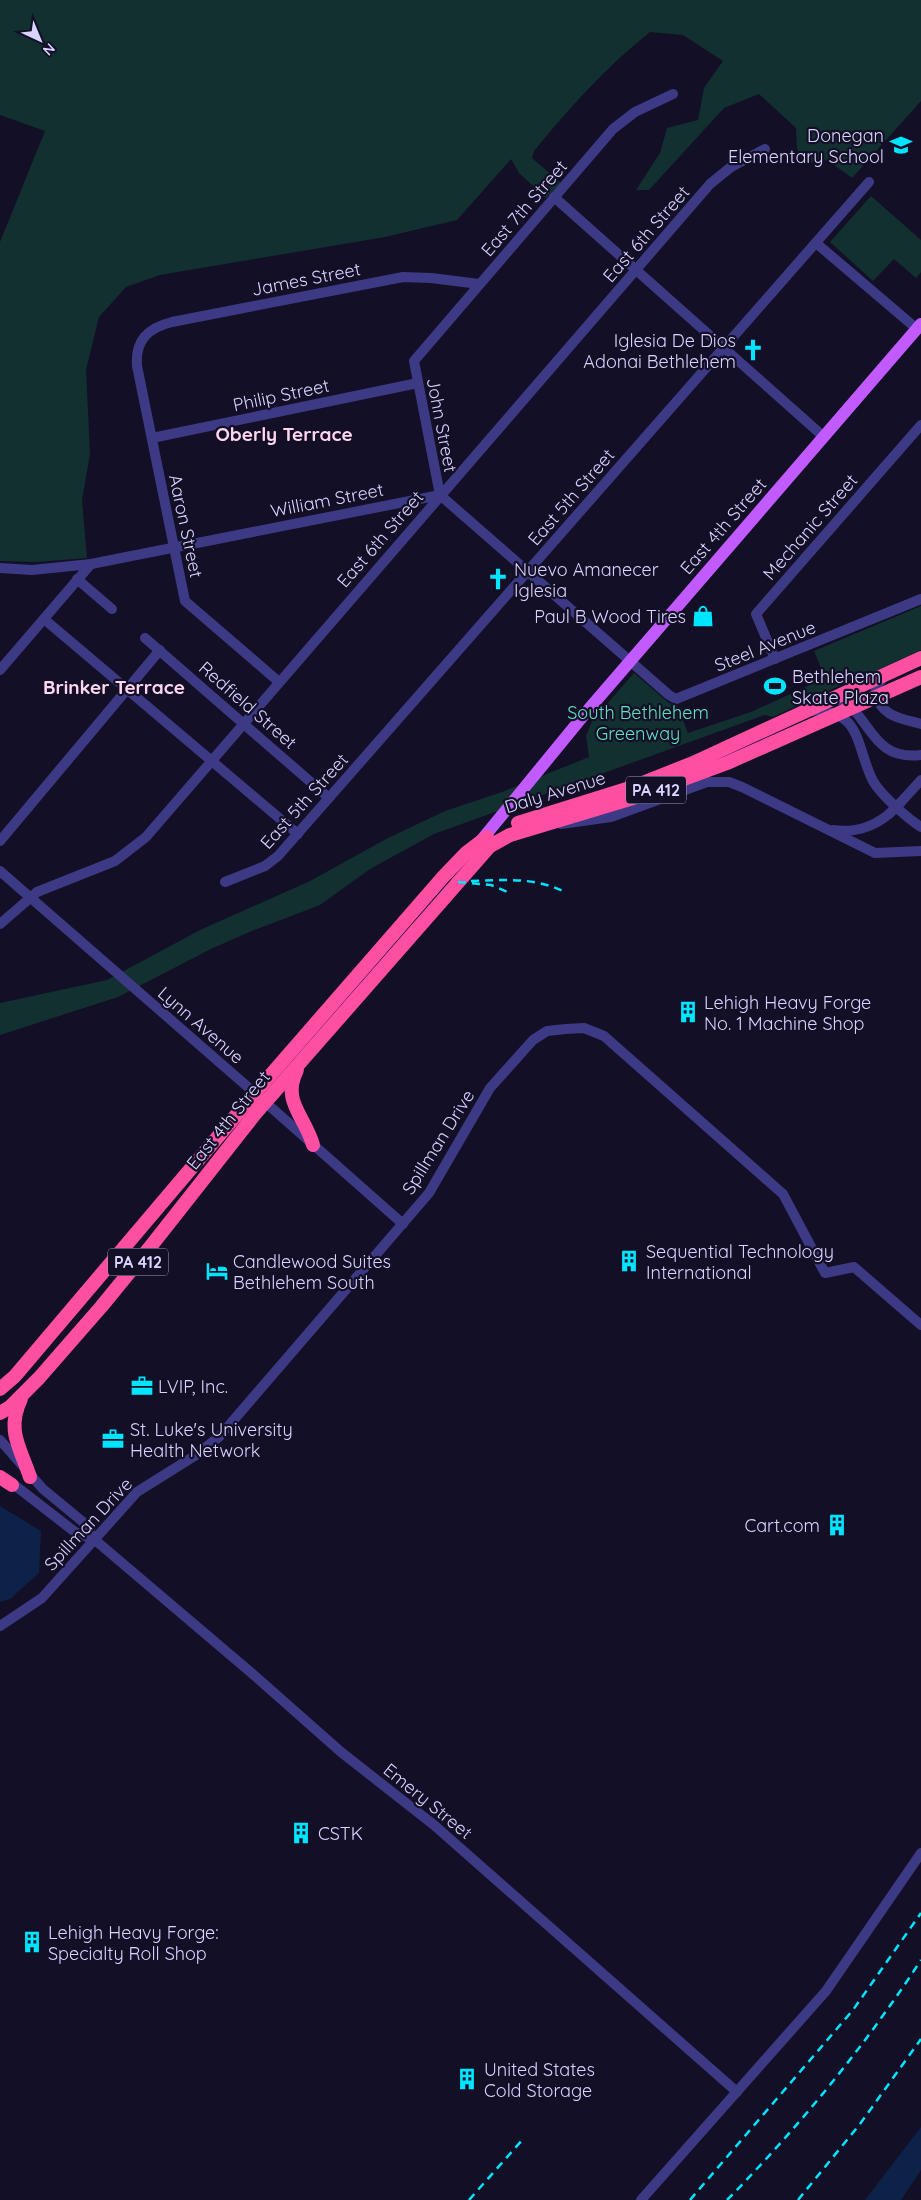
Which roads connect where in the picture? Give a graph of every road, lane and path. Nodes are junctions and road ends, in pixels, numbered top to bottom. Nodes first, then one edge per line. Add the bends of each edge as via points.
1 (673, 94) dead end
2 (765, 149) dead end
3 (870, 182) dead end
4 (554, 197) junction
5 (816, 243) junction
6 (636, 270) junction
7 (479, 284) junction
8 (919, 327) edge
9 (144, 337) joint
10 (724, 348) junction
11 (414, 361) joint
12 (418, 383) junction
13 (921, 425) edge
14 (824, 437) junction
15 (152, 438) junction
16 (440, 494) junction
17 (174, 547) junction
18 (91, 564) junction
19 (0, 568) edge
20 (528, 572) junction
21 (77, 580) junction
22 (921, 599) edge
23 (112, 609) dead end
24 (44, 619) junction
25 (145, 638) dead end
26 (160, 650) junction
27 (921, 658) edge
28 (775, 659) junction
29 (630, 662) junction
30 (0, 670) edge
31 (887, 674) junction
32 (921, 677) edge
33 (279, 682) junction
34 (127, 689) junction
35 (876, 697) junction
36 (832, 698) junction
37 (852, 708) junction
38 (804, 711) junction
39 (837, 715) junction
40 (244, 723) junction
41 (921, 724) edge
42 (921, 755) edge
43 (211, 761) junction
44 (921, 780) edge
45 (329, 798) junction
46 (820, 825) junction
47 (921, 826) edge
48 (536, 828) junction
49 (298, 834) junction
50 (0, 841) edge
51 (477, 846) junction
52 (921, 851) edge
53 (476, 860) junction
54 (0, 871) edge
55 (225, 882) dead end
56 (30, 897) junction
57 (0, 924) edge
58 (303, 1058) junction
59 (260, 1097) junction
60 (314, 1145) junction
61 (403, 1224) junction
62 (921, 1325) edge
63 (15, 1376) junction
64 (0, 1380) edge
65 (0, 1389) edge
66 (23, 1395) junction
67 (0, 1413) edge
68 (0, 1440) edge
69 (0, 1472) edge
70 (0, 1477) edge
71 (30, 1477) junction
72 (12, 1485) junction
73 (95, 1540) junction
74 (0, 1626) edge
75 (921, 1853) edge
76 (737, 2092) junction
77 (641, 2200) edge

1 - 4 street, East 7th Street via 620,122
2 - 6 street, East 6th Street via 716,178
3 - 5 street, East 5th Street
4 - 6 street
4 - 7 street, East 7th Street
5 - 8 street
5 - 10 street, East 5th Street
6 - 10 street
6 - 16 street, East 6th Street
7 - 9 street, James Street via 413,276 393,278 172,322 157,327
7 - 11 street, East 7th Street
8 - 14 main road, East 4th Street
9 - 15 street, Aaron Street via 136,358
10 - 14 street
10 - 20 street, East 5th Street
11 - 12 street, John Street
12 - 15 street, Philip Street
12 - 16 street, John Street
13 - 28 street, Mechanic Street via 756,614
14 - 29 main road, East 4th Street
15 - 17 street, Aaron Street
16 - 17 street, William Street
16 - 20 street
16 - 33 street, East 6th Street
17 - 18 street, William Street
17 - 33 street, Aaron Street via 185,601
18 - 19 street, William Street via 32,570
18 - 21 street
20 - 29 street
20 - 45 street, East 5th Street
21 - 23 street
21 - 24 street
22 - 28 street, Steel Avenue
24 - 30 street
24 - 34 street
25 - 26 street, Redfield Street
26 - 34 street
26 - 40 street, Redfield Street
27 - 31 highway, Daly Avenue / PA 412
28 - 29 street, Steel Avenue via 676,699
29 - 51 main road, East 4th Street
31 - 35 street via 878,684
31 - 36 highway, Daly Avenue / PA 412
32 - 35 highway, Daly Avenue / PA 412
33 - 40 street, East 6th Street
34 - 43 street
34 - 50 street
35 - 37 highway, Daly Avenue / PA 412
35 - 41 street via 888,714
36 - 37 street via 844,701
36 - 38 highway, Daly Avenue / PA 412
37 - 39 highway, Daly Avenue / PA 412
37 - 42 street via 884,747 904,755
38 - 39 street via 824,710
38 - 51 highway, Daly Avenue / PA 412 via 662,776 504,828
39 - 47 street via 855,730 878,787
39 - 48 highway, Daly Avenue / PA 412 via 695,776
40 - 43 street, East 6th Street
40 - 45 street, Redfield Street
43 - 49 street
43 - 56 street, East 6th Street via 146,837 124,855
44 - 46 street, bridge via 889,814 873,825 851,831
45 - 49 street, East 5th Street
46 - 48 street via 742,787 713,781 600,820
46 - 52 street via 875,853
48 - 53 highway, Daly Avenue / PA 412 via 499,839
49 - 55 street, East 5th Street via 268,864
51 - 53 main road
51 - 59 highway, East 4th Street / PA 412 via 466,853 428,895
53 - 58 highway, East 4th Street / PA 412
54 - 56 street, Lynn Avenue
56 - 57 street, East 6th Street
56 - 59 street, Lynn Avenue
58 - 59 highway, East 4th Street / PA 412
58 - 60 highway via 291,1082 291,1092
59 - 60 street, Lynn Avenue
59 - 63 highway, East 4th Street / PA 412
59 - 66 highway, East 4th Street / PA 412 via 145,1254
60 - 61 street, Lynn Avenue
61 - 62 street, Spillman Drive via 429,1193 490,1088 508,1066 533,1040 547,1031 584,1028 604,1036 783,1194 825,1273 854,1267
61 - 73 street, Spillman Drive via 219,1437 137,1492
63 - 64 street
63 - 65 highway, East 4th Street / PA 412
66 - 67 highway, East 4th Street / PA 412
66 - 71 highway via 13,1427
68 - 71 street, Emery Street
69 - 72 street, Emery Street
70 - 72 highway
71 - 73 street, Emery Street via 84,1522
72 - 73 street, Emery Street via 75,1532
73 - 74 street, Spillman Drive via 42,1598
73 - 76 street, Emery Street via 341,1752 434,1825
75 - 76 street via 826,1991
76 - 77 street

